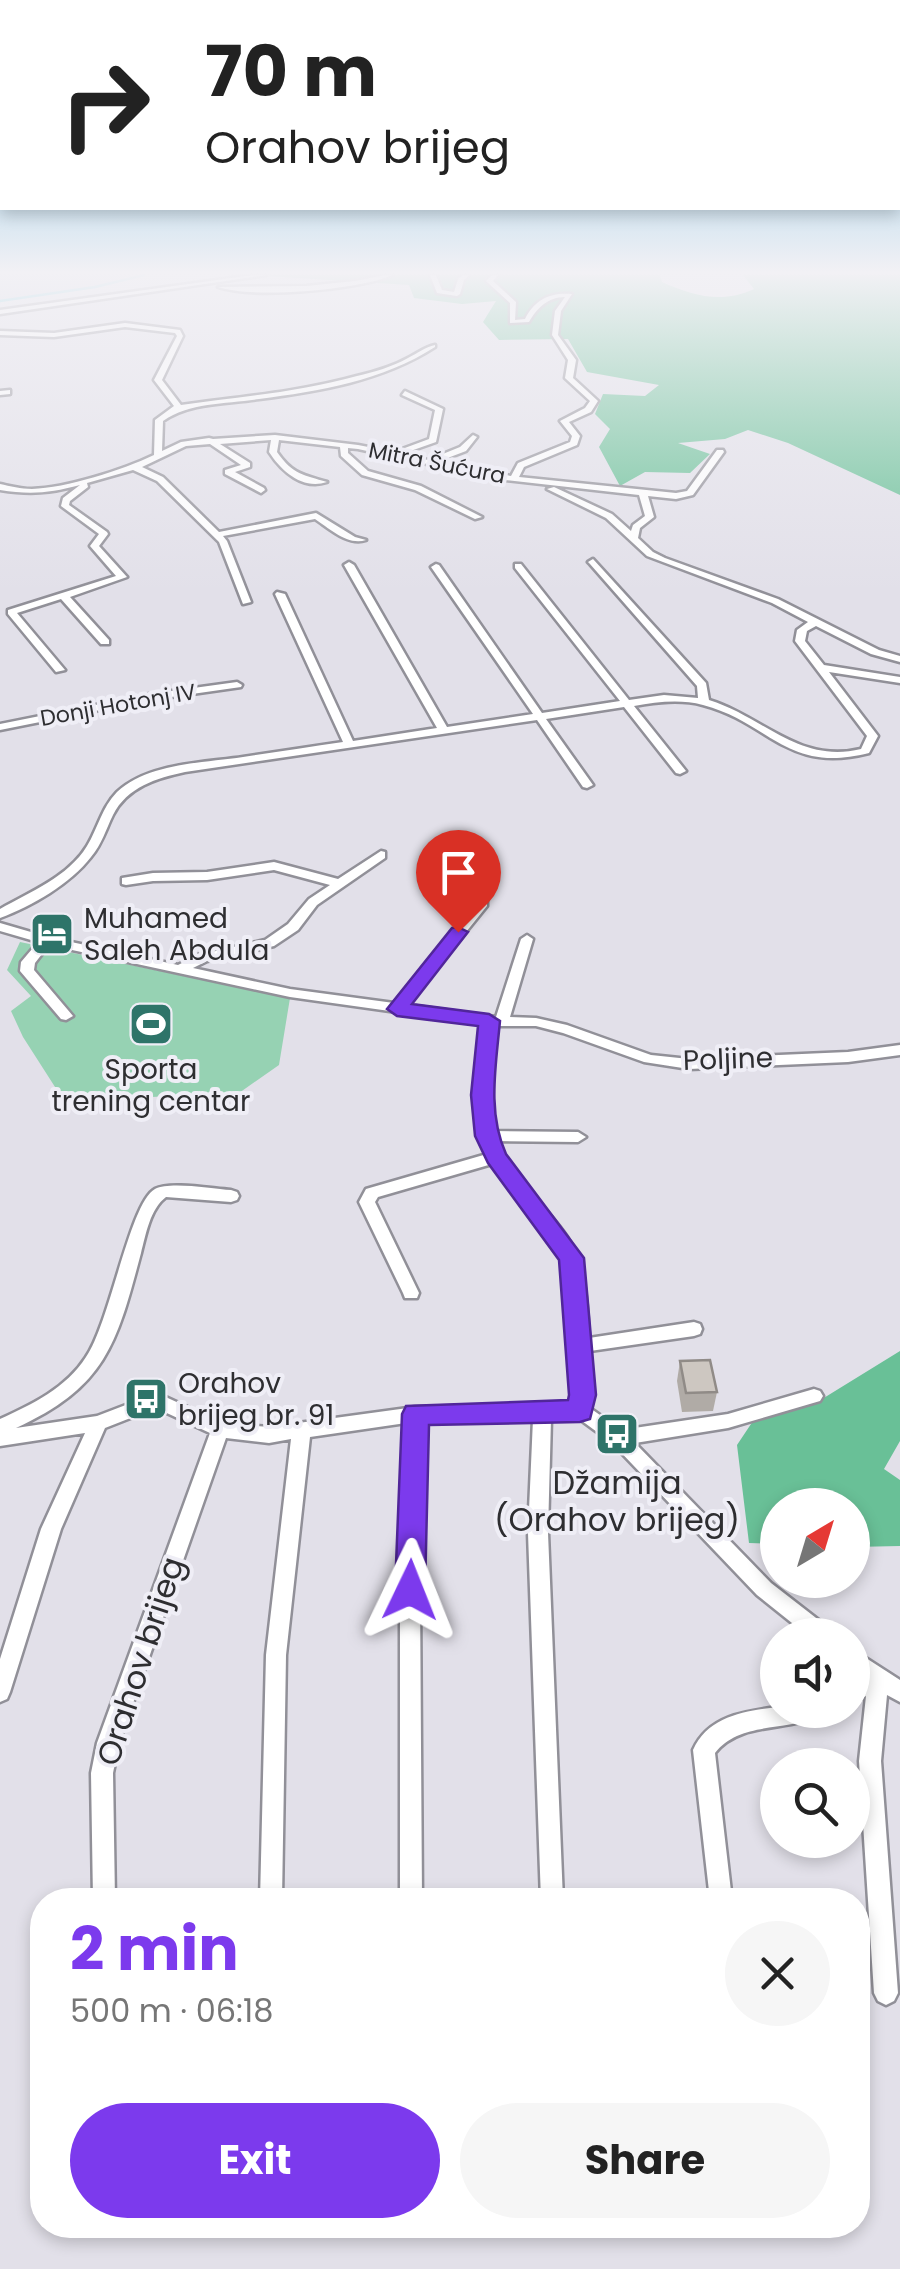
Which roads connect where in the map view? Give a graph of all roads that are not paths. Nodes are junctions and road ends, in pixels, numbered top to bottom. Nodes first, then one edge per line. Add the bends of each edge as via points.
1 (159, 381) edge
2 (340, 381) edge
3 (572, 381) edge
4 (404, 393) dead end
5 (177, 408) junction
6 (473, 437) dead end
7 (275, 438) junction
8 (209, 440) junction
9 (344, 444) junction
10 (720, 452) dead end
11 (394, 454) junction
12 (158, 455) junction
13 (430, 462) junction
14 (134, 467) junction
15 (514, 478) junction
16 (85, 481) junction
17 (322, 482) dead end
18 (0, 487) edge
19 (261, 490) dead end
20 (644, 494) junction
21 (478, 517) dead end
22 (217, 535) junction
23 (634, 538) junction
24 (362, 540) dead end
25 (592, 562) dead end
26 (349, 566) dead end
27 (518, 566) dead end
28 (436, 567) dead end
29 (62, 594) junction
30 (280, 594) dead end
31 (246, 602) dead end
32 (816, 621) junction
33 (105, 642) dead end
34 (900, 659) edge
35 (821, 668) junction
36 (60, 670) dead end
37 (900, 680) edge
38 (237, 685) dead end
39 (626, 702) junction
40 (704, 702) junction
41 (541, 715) junction
42 (0, 727) edge
43 (443, 730) junction
44 (349, 744) junction
45 (680, 771) dead end
46 (587, 786) dead end
47 (381, 856) dead end
48 (126, 882) dead end
49 (338, 883) junction
50 (483, 903) dead end
51 (0, 914) edge
52 (0, 927) edge
53 (528, 939) dead end
54 (46, 940) junction
55 (182, 968) junction
56 (397, 1009) junction
57 (66, 1016) dead end
58 (496, 1021) junction
59 (900, 1050) edge
60 (486, 1136) junction
61 (578, 1137) dead end
62 (496, 1157) junction
63 (230, 1196) dead end
64 (411, 1293) dead end
65 (694, 1329) dead end
66 (579, 1346) junction
67 (814, 1396) dead end
68 (580, 1411) junction
69 (542, 1413) junction
70 (415, 1414) junction
71 (98, 1423) junction
72 (0, 1427) edge
73 (220, 1430) junction
74 (301, 1432) junction
75 (0, 1438) edge
76 (618, 1438) junction
77 (801, 1618) edge
78 (870, 1670) edge
79 (878, 1676) junction
80 (870, 1681) edge
81 (0, 1692) edge
82 (900, 1692) edge
83 (760, 1720) edge
84 (104, 1888) edge
85 (271, 1888) edge
86 (411, 1888) edge
87 (552, 1888) edge
88 (719, 1888) edge
89 (886, 1994) dead end

1 - 5 street
2 - 5 street
3 - 15 street via 594,401 564,421 574,443 521,465
4 - 11 street via 438,409 437,429 433,440
5 - 12 street via 159,420
6 - 13 street via 464,450
7 - 8 street, Mitra Šućura
7 - 9 street, Mitra Šućura
7 - 17 street via 273,452 282,466 311,483
8 - 12 street, Mitra Šućura
8 - 19 street via 247,465 228,472
9 - 11 street, Mitra Šućura
9 - 21 street via 344,454 365,473 418,488
10 - 20 street, Mitra Šućura via 690,492
11 - 13 street, Mitra Šućura
12 - 14 street, Mitra Šućura
13 - 15 street, Mitra Šućura
14 - 16 street, Mitra Šućura
14 - 22 street via 160,478
15 - 20 street, Mitra Šućura
15 - 23 street via 570,496
16 - 18 street, Mitra Šućura via 42,491
16 - 29 street via 64,506 104,534 94,546 122,577
20 - 23 street via 650,516
22 - 24 street via 316,516
22 - 31 street
23 - 32 street via 662,560
25 - 40 street via 702,685
26 - 43 street
27 - 39 street
28 - 41 street
29 - 33 street
29 - 36 street via 11,612
30 - 44 street
32 - 34 street
32 - 35 street via 802,630 800,641
35 - 37 street
35 - 40 street via 869,727 873,736 866,751 836,758 800,752
38 - 42 street, Donji Hotonj IV
39 - 40 street
39 - 41 street
39 - 45 street
41 - 43 street
41 - 46 street
43 - 44 street
44 - 51 street via 185,768 137,784 116,800 76,867
47 - 49 street
48 - 49 street via 274,866
49 - 55 street via 268,943
50 - 56 street
52 - 54 street, Poljine
53 - 58 street
54 - 55 street, Poljine
54 - 57 street via 27,971
55 - 56 street, Poljine
56 - 58 street, Poljine
58 - 59 street, Poljine via 567,1029 649,1058 690,1064
58 - 60 street via 482,1095
60 - 61 street
60 - 62 street
62 - 64 street via 372,1193 368,1202
62 - 66 street via 571,1258
63 - 72 street via 164,1192 152,1199 106,1345 60,1396
65 - 66 street
66 - 68 street
67 - 76 street via 728,1421
68 - 69 street
68 - 76 street
69 - 70 street
69 - 87 street via 538,1534
70 - 74 street
70 - 86 street
71 - 73 street via 157,1400
71 - 75 street
71 - 81 street via 51,1529
73 - 74 street
73 - 84 street, Orahov brijeg via 108,1743 102,1773
74 - 85 street via 276,1654
76 - 77 street via 764,1589
78 - 79 street
79 - 80 street
79 - 82 street
79 - 89 street via 870,1762
83 - 88 street via 726,1726 704,1750

